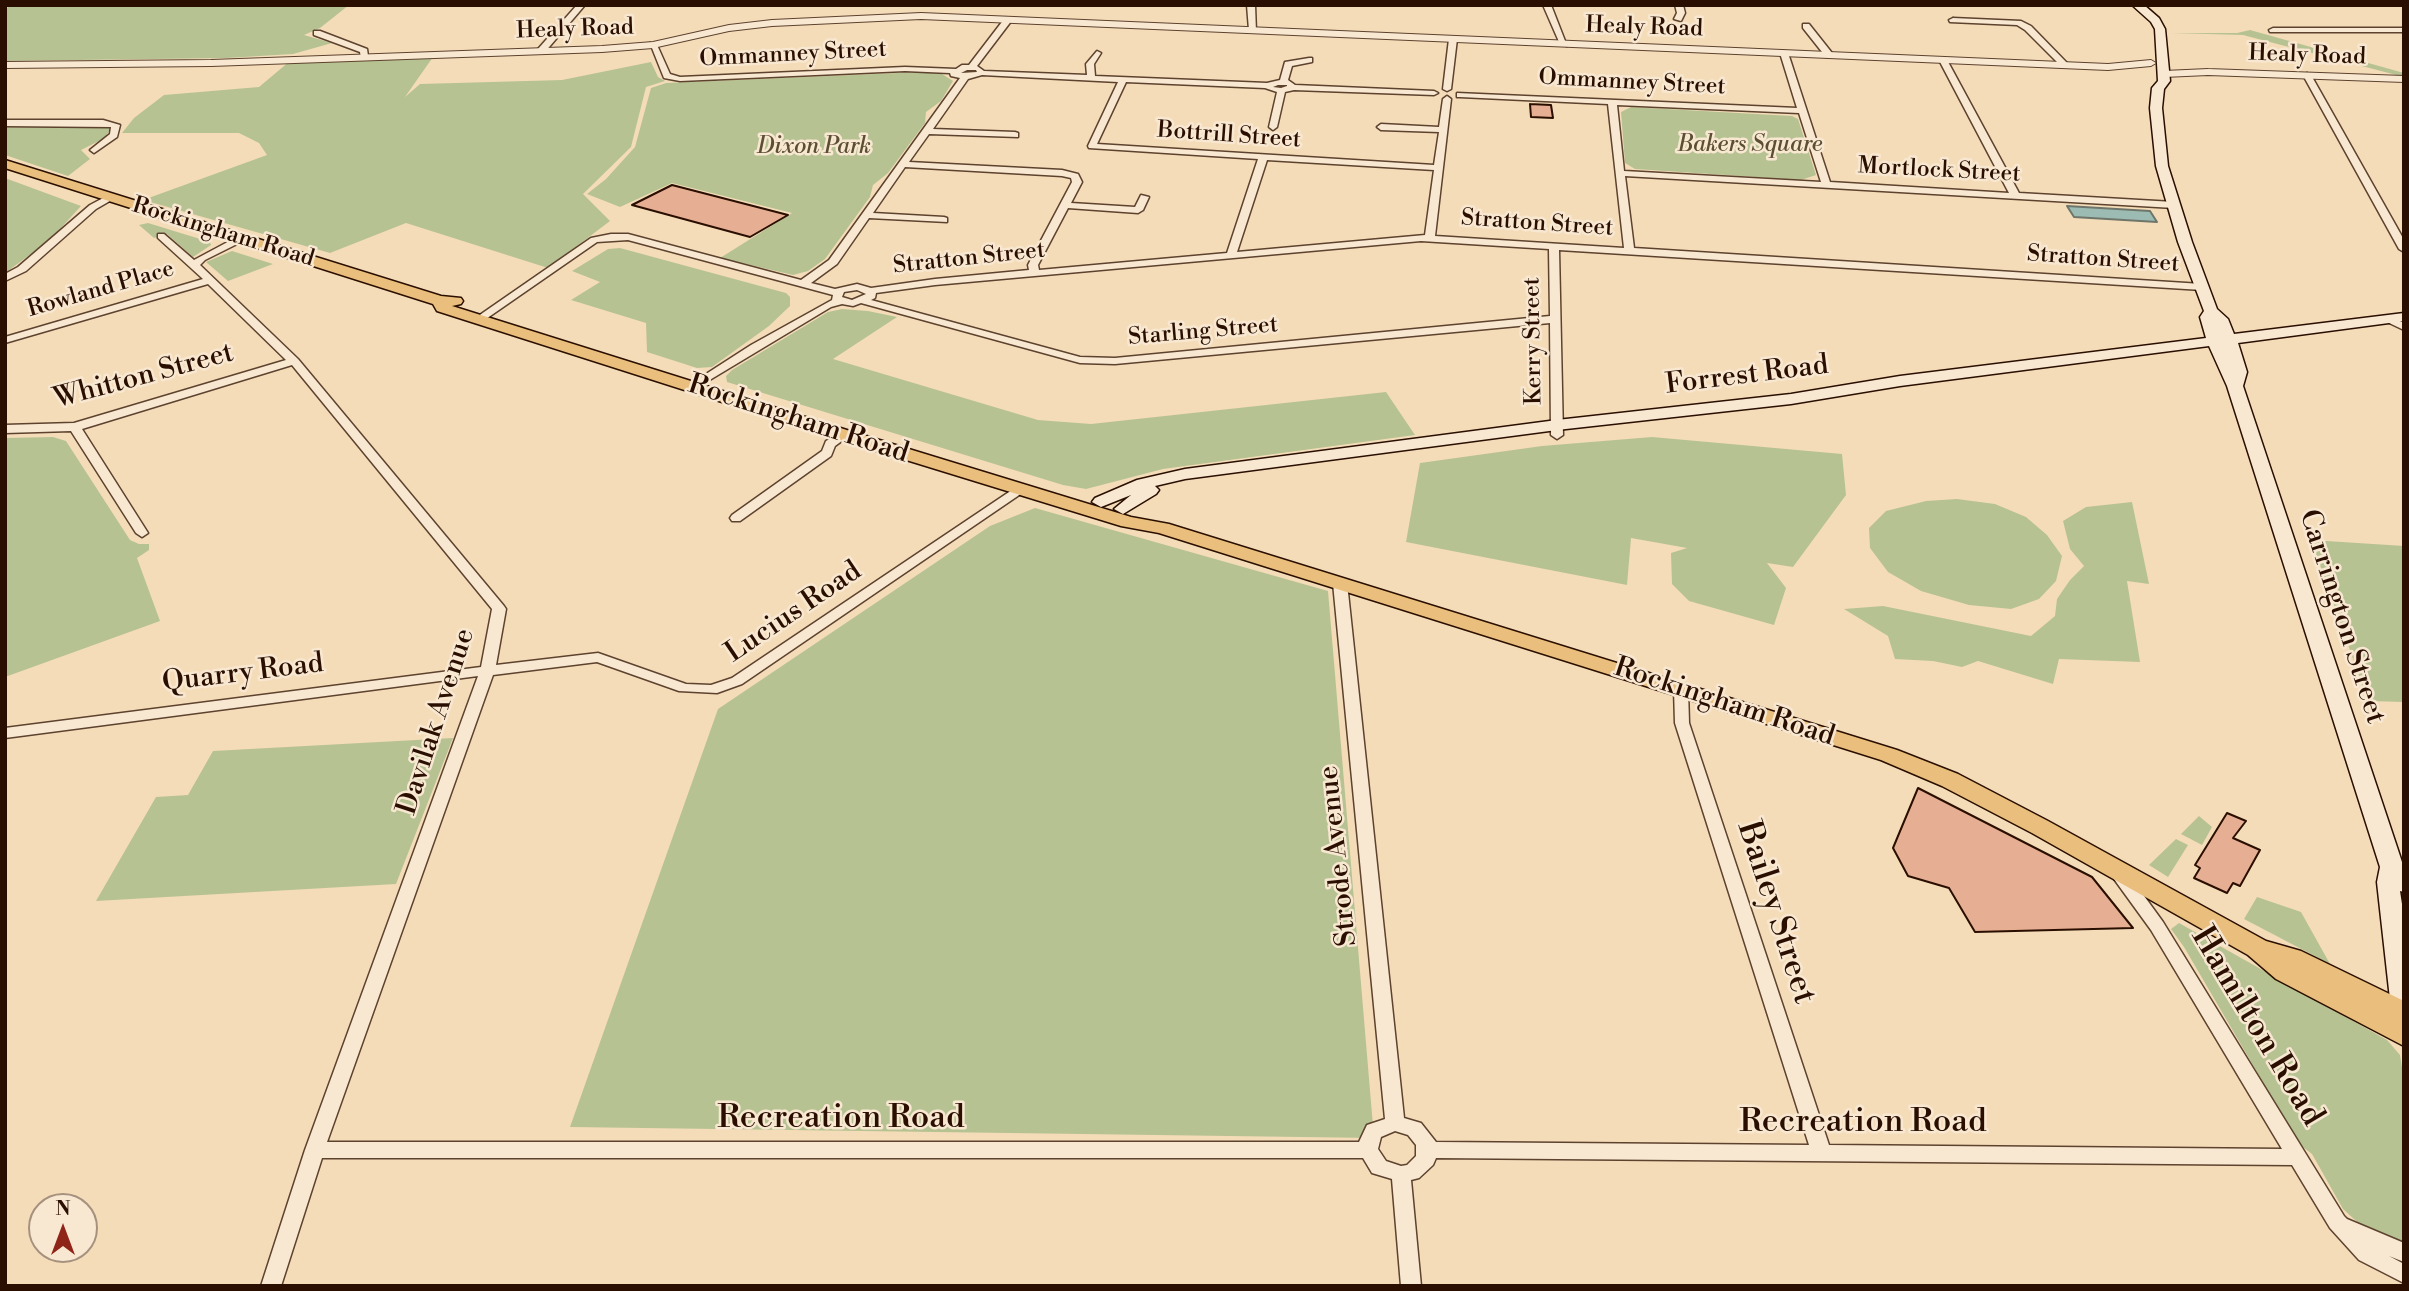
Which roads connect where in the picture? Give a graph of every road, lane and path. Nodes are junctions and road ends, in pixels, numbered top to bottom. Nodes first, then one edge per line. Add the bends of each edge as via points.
1 (581, 5) edge
2 (1251, 5) edge
3 (1547, 5) edge
4 (1679, 5) edge
5 (2134, 5) edge
6 (1678, 19) dead end
7 (1008, 20) junction
8 (1953, 20) dead end
9 (1806, 26) dead end
10 (1252, 30) junction
11 (2273, 30) dead end
12 (2404, 30) edge
13 (317, 33) dead end
14 (1453, 39) junction
15 (1564, 44) junction
16 (653, 45) junction
17 (541, 51) junction
18 (1097, 53) dead end
19 (1784, 53) junction
20 (1829, 55) junction
21 (364, 56) junction
22 (1309, 60) dead end
23 (1943, 60) junction
24 (2151, 63) junction
25 (5, 65) edge
26 (2065, 65) junction
27 (972, 67) junction
28 (2108, 67) junction
29 (955, 71) junction
30 (982, 73) junction
31 (2307, 75) junction
32 (2159, 76) junction
33 (965, 77) junction
34 (1091, 77) junction
35 (1124, 78) junction
36 (2404, 79) edge
37 (1282, 87) junction
38 (1447, 94) junction
39 (1612, 102) junction
40 (1803, 111) junction
41 (5, 123) edge
42 (1273, 127) dead end
43 (1381, 127) dead end
44 (1442, 130) junction
45 (929, 131) junction
46 (1015, 135) dead end
47 (94, 150) dead end
48 (1263, 157) junction
49 (904, 163) junction
50 (5, 164) edge
51 (1439, 167) junction
52 (1619, 173) junction
53 (1826, 184) junction
54 (2015, 195) junction
55 (1144, 197) dead end
56 (110, 198) junction
57 (1065, 205) junction
58 (2174, 205) junction
59 (866, 215) junction
60 (944, 220) dead end
61 (161, 236) dead end
62 (1430, 238) junction
63 (240, 239) junction
64 (1554, 247) junction
65 (2404, 249) edge
66 (1629, 251) junction
67 (1232, 253) junction
68 (194, 265) junction
69 (1035, 273) junction
70 (5, 278) edge
71 (209, 281) junction
72 (803, 284) junction
73 (2202, 287) junction
74 (871, 291) junction
75 (838, 297) junction
76 (864, 301) junction
77 (485, 315) junction
78 (1553, 319) junction
79 (2400, 323) edge
80 (5, 340) edge
81 (2223, 345) junction
82 (294, 361) junction
83 (699, 383) junction
84 (75, 427) junction
85 (5, 429) edge
86 (1557, 430) junction
87 (844, 435) junction
88 (1022, 489) junction
89 (1101, 502) junction
90 (1123, 509) junction
91 (736, 518) dead end
92 (1162, 528) junction
93 (142, 533) dead end
94 (1340, 583) junction
95 (488, 669) junction
96 (1681, 689) junction
97 (5, 733) edge
98 (2115, 868) junction
99 (2398, 875) edge
100 (2404, 1020) edge
101 (1395, 1123) junction
102 (315, 1150) junction
103 (1368, 1150) junction
104 (1428, 1150) junction
105 (1822, 1154) junction
106 (2298, 1157) junction
107 (1401, 1174) junction
108 (2337, 1222) junction
109 (2404, 1253) edge
110 (2404, 1274) edge
111 (271, 1286) edge
112 (1411, 1286) edge

1 - 17 street
2 - 10 street
3 - 15 street
4 - 6 street
5 - 24 main road, Carrington Street via 2150,28
5 - 32 main road, Carrington Street via 2160,29
7 - 10 street, Healy Road
7 - 16 street, Healy Road via 921,16 772,23
7 - 27 street
8 - 26 street via 2023,21
9 - 20 street
10 - 14 street, Healy Road
11 - 12 street
13 - 21 street via 364,51
14 - 15 street, Healy Road
14 - 38 street
15 - 19 street, Healy Road
16 - 17 street, Healy Road
16 - 29 street, Ommanney Street via 667,76 680,79
17 - 21 street, Healy Road
18 - 34 street via 1090,64
19 - 20 street, Healy Road
19 - 40 street
20 - 23 street, Healy Road
21 - 25 street, Healy Road via 211,64
22 - 37 street via 1288,64
23 - 26 street, Healy Road
23 - 54 street
24 - 28 street, Healy Road
24 - 32 main road, Carrington Street
26 - 28 street, Healy Road
27 - 29 street
27 - 30 street
28 - 32 street, Healy Road
29 - 33 street
30 - 33 street
30 - 34 street
31 - 32 street, Healy Road via 2208,72
31 - 36 street, Healy Road
31 - 65 street
32 - 58 main road, Carrington Street via 2160,155
33 - 45 street
34 - 35 street
35 - 37 street
35 - 48 street, Bottrill Street via 1092,146
37 - 38 street
37 - 42 street
38 - 39 street, Ommanney Street
38 - 44 street
39 - 40 street, Ommanney Street
39 - 52 street
40 - 53 street
41 - 47 street via 116,125 114,135
43 - 44 street
44 - 51 street
45 - 46 street
45 - 49 street
48 - 51 street, Bottrill Street
48 - 67 street
49 - 57 street via 1076,176
49 - 59 street
50 - 56 main road, Rockingham Road
51 - 62 street
52 - 53 street, Mortlock Street
52 - 66 street
53 - 54 street, Mortlock Street
54 - 58 street, Mortlock Street
55 - 57 street via 1138,210
56 - 63 main road, Rockingham Road
56 - 70 street
57 - 69 street via 1033,265
58 - 73 main road, Carrington Street
59 - 60 street
59 - 72 street via 833,262
61 - 68 street, Davilak Avenue
62 - 64 street, Stratton Street
62 - 67 street, Stratton Street
63 - 68 street
63 - 77 main road, Rockingham Road via 440,301 456,302
64 - 66 street, Stratton Street
64 - 78 street, Kerry Street
66 - 73 street, Stratton Street
67 - 69 street, Stratton Street
68 - 71 street, Davilak Avenue
69 - 74 street, Stratton Street
71 - 80 street, Rowland Place
71 - 82 street, Davilak Avenue
72 - 75 street
72 - 77 street via 628,237 611,237 594,240
73 - 81 main road, Carrington Street via 2211,311 2207,317
74 - 75 street, Stratton Street via 857,287
74 - 76 street
75 - 76 street, Starling Street via 848,303
75 - 83 street
76 - 78 street, Starling Street via 1080,360 1115,361
77 - 83 main road, Rockingham Road
78 - 86 street, Kerry Street
79 - 81 main road, Forrest Road
81 - 86 main road, Forrest Road via 1900,381
81 - 99 main road, Carrington Street
82 - 84 street, Whitton Street
82 - 95 street, Davilak Avenue via 499,609
83 - 87 main road, Rockingham Road
83 - 89 main road, Rockingham Road
84 - 85 street, Whitton Street
84 - 93 street
86 - 89 main road, Forrest Road via 1185,474 1143,484
86 - 90 main road, Forrest Road via 1191,480 1152,489
87 - 88 main road, Rockingham Road
87 - 91 street via 830,444 827,453
88 - 92 main road, Rockingham Road
88 - 95 street, Lucius Road via 725,687 684,688 598,657
89 - 90 main road, Rockingham Road
90 - 92 main road, Rockingham Road via 1142,514
92 - 94 main road, Rockingham Road
94 - 96 main road, Rockingham Road
94 - 101 street, Strode Avenue
95 - 97 street, Quarry Road
95 - 102 street, Davilak Avenue
96 - 98 main road, Rockingham Road via 1889,755 1950,780
96 - 105 street, Bailey Street via 1682,723
98 - 100 main road, Rockingham Road via 2258,948 2285,972
98 - 106 street, Hamilton Road via 2157,926
99 - 100 main road, Carrington Street via 2388,882
101 - 103 street via 1374,1131
101 - 104 street via 1421,1135
102 - 103 street, Recreation Road
102 - 111 street, Davilak Avenue
103 - 107 street via 1379,1167
104 - 105 street, Recreation Road
104 - 107 street via 1421,1167
105 - 106 street, Recreation Road
106 - 108 street, Hamilton Road
107 - 112 street
108 - 109 street
108 - 110 street, Hamilton Road via 2366,1254

